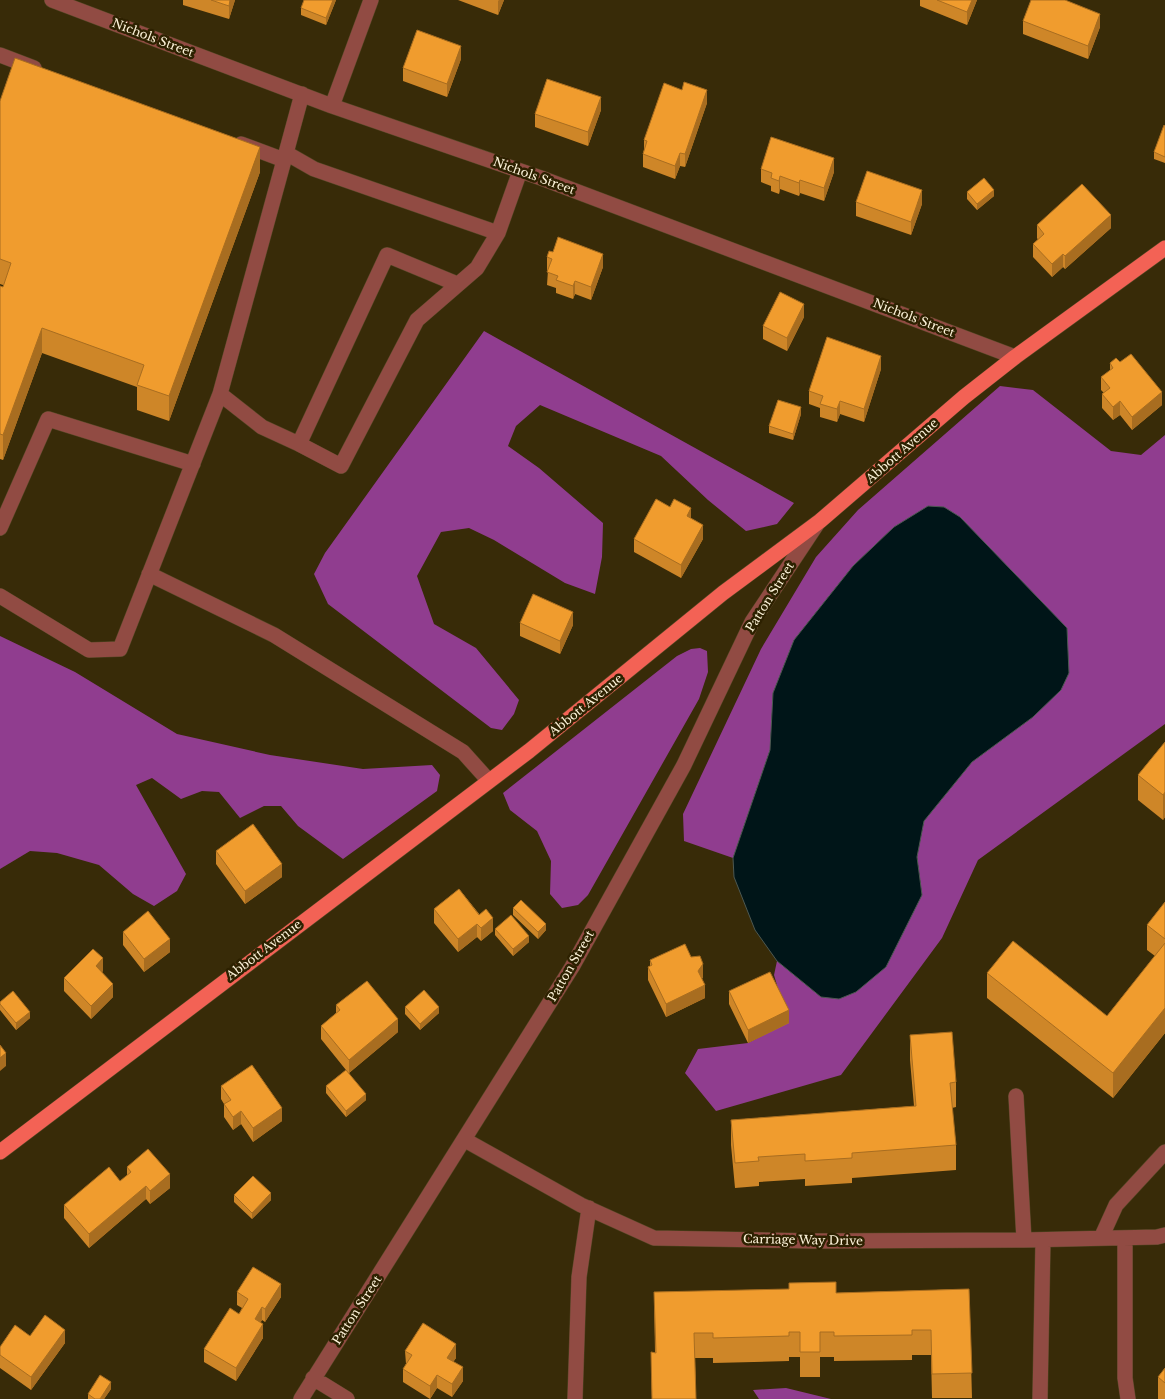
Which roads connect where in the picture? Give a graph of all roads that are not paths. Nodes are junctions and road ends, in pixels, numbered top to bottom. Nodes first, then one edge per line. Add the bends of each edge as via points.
1 (52, 0) edge
2 (371, 0) edge
3 (0, 55) edge
4 (46, 72) edge
5 (302, 94) junction
6 (332, 106) junction
7 (229, 140) edge
8 (285, 156) junction
9 (520, 171) junction
10 (498, 233) junction
11 (1162, 253) edge
12 (457, 284) junction
13 (1015, 357) junction
14 (220, 394) junction
15 (299, 444) junction
16 (193, 464) junction
17 (7, 496) edge
18 (820, 521) junction
19 (0, 528) edge
20 (149, 574) junction
21 (0, 596) edge
22 (489, 781) junction
23 (1016, 1096) dead end
24 (465, 1140) junction
25 (0, 1152) edge
26 (1165, 1152) edge
27 (589, 1208) junction
28 (1165, 1235) edge
29 (1101, 1238) junction
30 (1125, 1238) junction
31 (1024, 1240) junction
32 (1043, 1240) junction
33 (313, 1378) junction
34 (301, 1399) edge
35 (347, 1399) edge
36 (575, 1399) edge
37 (1040, 1399) edge
38 (1128, 1399) edge

1 - 5 street, Nichols Street
2 - 6 street
3 - 4 street
5 - 6 street, Nichols Street
5 - 8 street
6 - 9 street, Nichols Street
7 - 8 street
8 - 10 street
8 - 14 street
9 - 10 street
9 - 13 street, Nichols Street
10 - 12 street via 477,268
11 - 13 main road, Abbott Avenue
12 - 15 street via 417,320 341,466
12 - 15 street via 387,255
13 - 18 main road, Abbott Avenue
14 - 15 street via 262,427
14 - 16 street
16 - 17 street via 48,419
16 - 20 street
17 - 19 street
18 - 22 main road, Abbott Avenue via 723,593
18 - 24 street, Patton Street via 752,622 684,765 572,967
20 - 21 street via 120,648 90,650
20 - 22 street via 274,635 463,752
22 - 25 main road, Abbott Avenue
23 - 31 street
24 - 27 street, Carriage Way Drive
24 - 33 street, Patton Street
26 - 29 street via 1116,1206
27 - 31 street, Carriage Way Drive via 654,1238
27 - 36 street via 578,1277
28 - 30 street, Carriage Way Drive
29 - 30 street, Carriage Way Drive
29 - 32 street, Carriage Way Drive
30 - 38 street via 1125,1378
31 - 32 street, Carriage Way Drive
32 - 37 street
33 - 34 street, Patton Street
33 - 35 street

